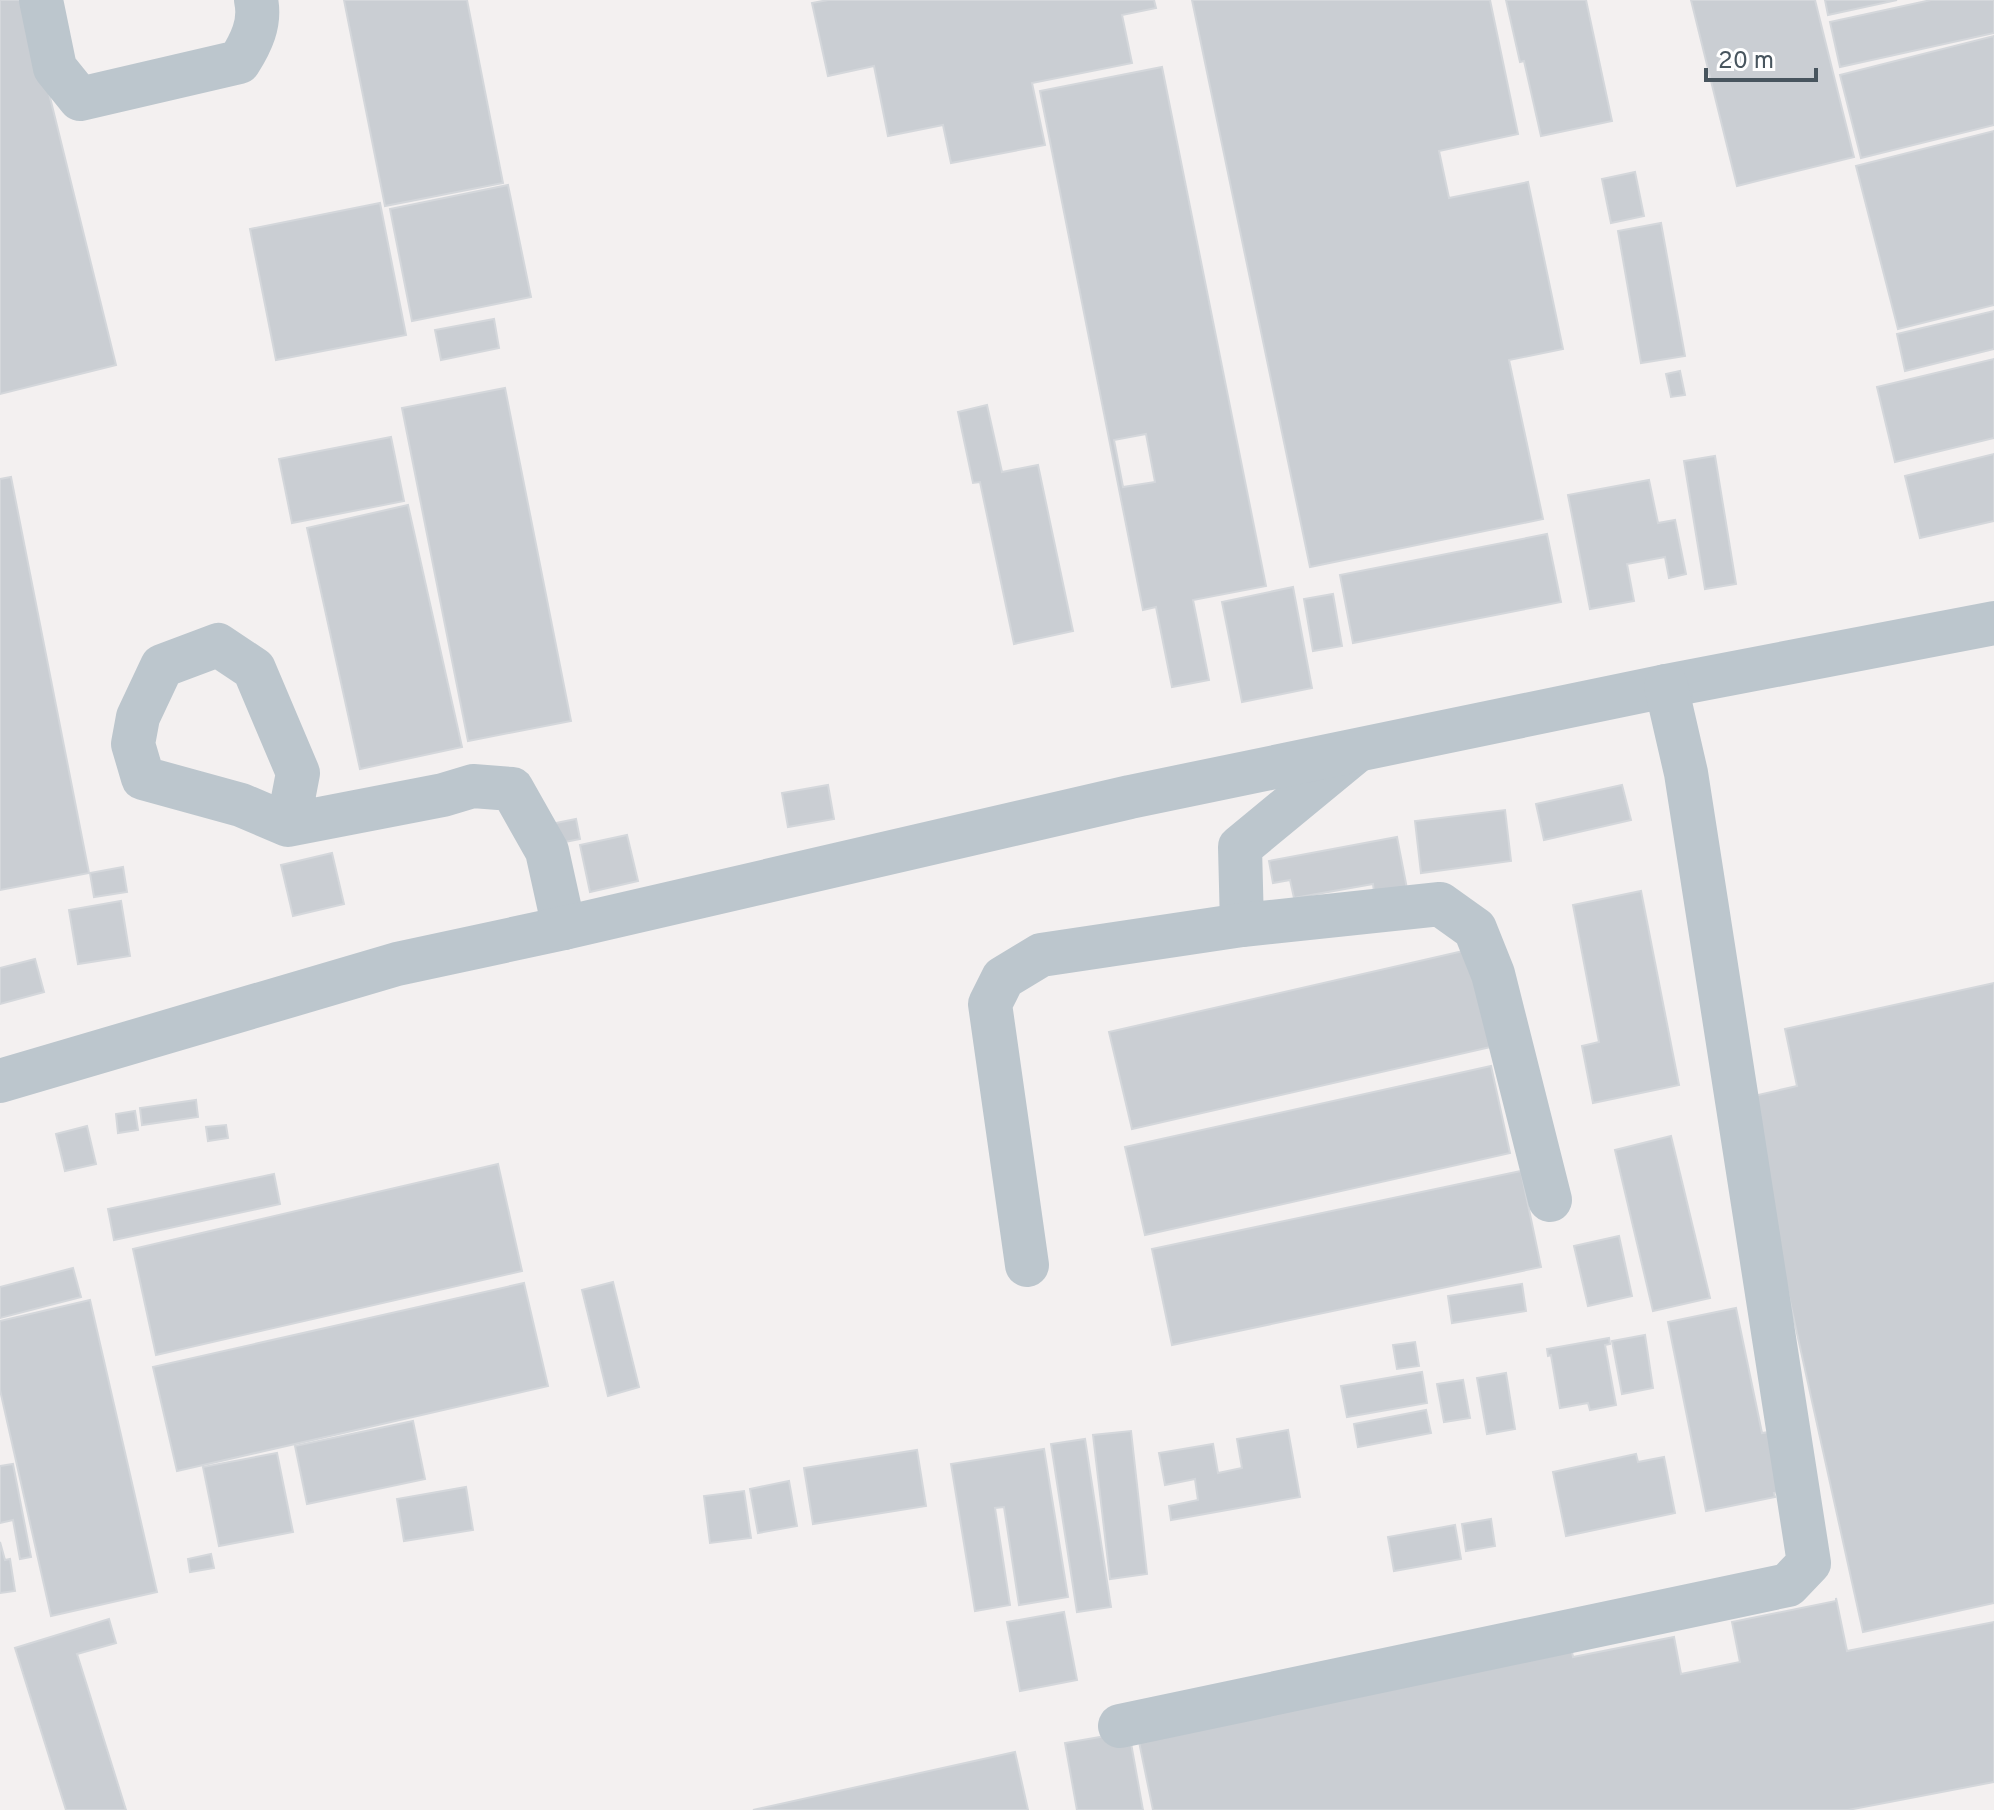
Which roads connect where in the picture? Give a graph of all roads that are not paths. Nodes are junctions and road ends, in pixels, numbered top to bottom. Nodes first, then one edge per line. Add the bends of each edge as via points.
1 (41, 0) edge
2 (256, 0) edge
3 (1994, 623) edge
4 (1666, 686) junction
5 (1358, 750) junction
6 (288, 825) dead end
7 (1242, 925) junction
8 (564, 928) junction
9 (0, 1081) edge
10 (1550, 1200) dead end
11 (1027, 1265) dead end
12 (1120, 1726) dead end

1 - 2 lane via 55,68 80,99 239,62 252,41
3 - 4 lane
4 - 5 lane
4 - 12 lane via 1686,773 1809,1563 1788,1585
5 - 7 lane via 1240,847
5 - 8 lane via 1130,797
6 - 8 lane via 473,786 512,789 547,851
7 - 10 lane via 1440,904 1475,929 1493,974
7 - 11 lane via 1041,955 1003,978 990,1004
8 - 9 lane via 397,964

